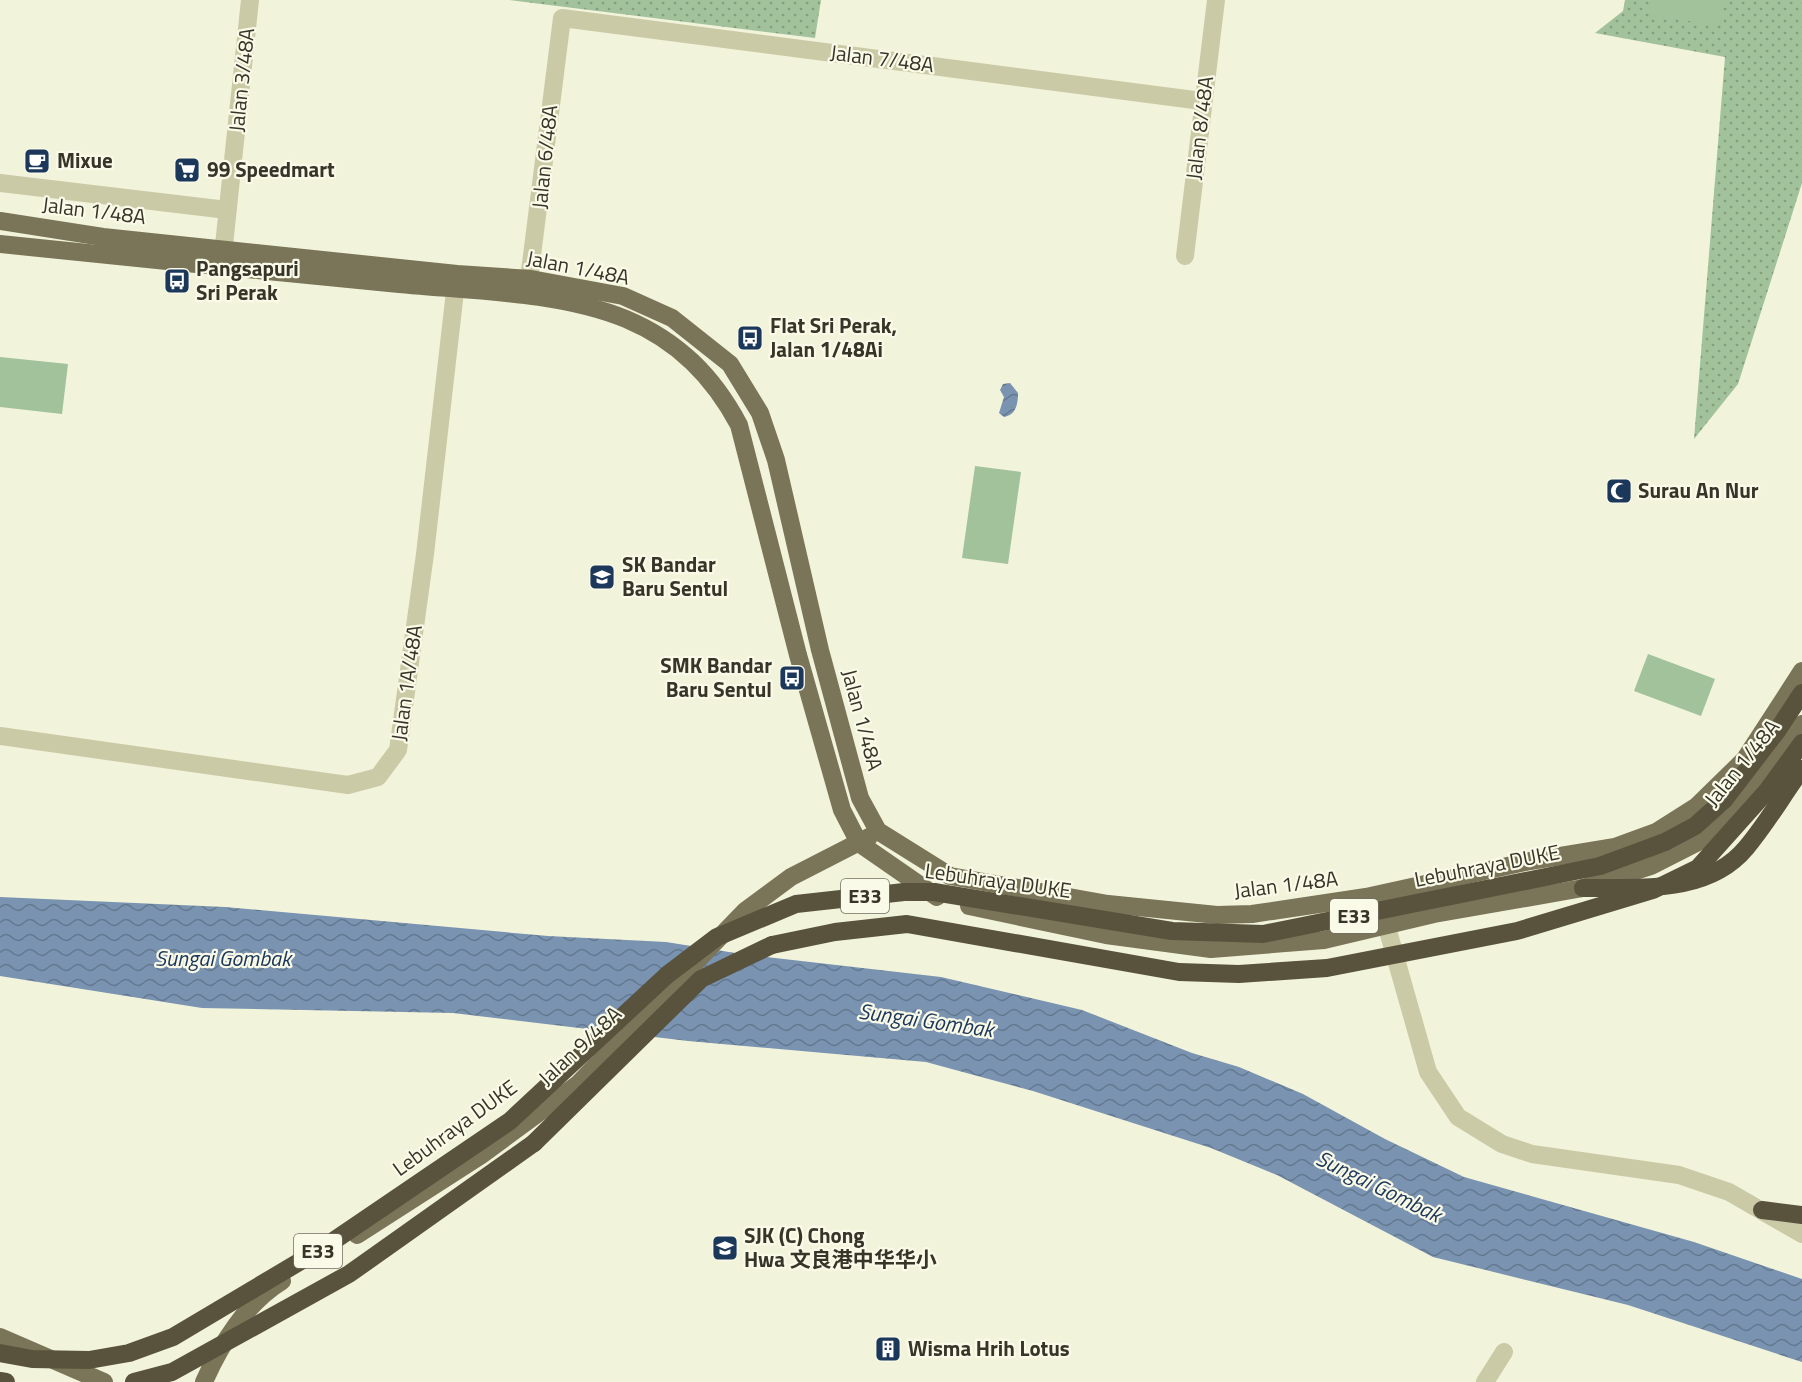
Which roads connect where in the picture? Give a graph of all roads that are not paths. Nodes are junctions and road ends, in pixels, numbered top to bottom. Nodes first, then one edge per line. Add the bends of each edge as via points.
1 (250, 0) edge
2 (1216, 0) edge
3 (561, 18) joint
4 (1202, 101) junction
5 (0, 183) edge
6 (227, 210) junction
7 (0, 221) edge
8 (0, 244) edge
9 (1185, 256) dead end
10 (222, 258) junction
11 (456, 282) junction
12 (529, 288) junction
13 (1802, 671) edge
14 (1802, 693) edge
15 (1802, 724) edge
16 (0, 736) edge
17 (1802, 743) edge
18 (1802, 769) edge
19 (878, 831) junction
20 (859, 843) junction
21 (1583, 888) junction
22 (1386, 924) junction
23 (1762, 1210) junction
24 (1802, 1215) edge
25 (1802, 1234) edge
26 (0, 1337) edge
27 (1504, 1352) dead end
28 (0, 1353) edge
29 (97, 1380) edge
30 (0, 1381) edge
31 (6, 1382) edge
32 (134, 1382) edge
33 (204, 1382) edge
34 (1485, 1382) edge

1 - 6 street, Jalan 3/48A
2 - 4 street, Jalan 8/48A
3 - 4 street, Jalan 7/48A
3 - 12 street, Jalan 6/48A
4 - 9 street, Jalan 8/48A
5 - 6 street, Jalan 1/48A
6 - 10 street, Jalan 3/48A
7 - 10 main road, Jalan 1/48A
8 - 10 main road, Jalan 1/48A
10 - 11 main road, Jalan 1/48A
11 - 12 main road, Jalan 1/48A
11 - 16 street, Jalan 1A/48A via 398,750 378,777 348,785
12 - 19 main road, Jalan 1/48A via 623,296 672,318 730,364 760,413 776,460 820,650 860,798
12 - 20 main road, Jalan 1/48A via 627,320 669,343 706,374 724,398 739,425 842,810
13 - 19 main road, Jalan 1/48A via 1745,759 1697,806 1656,832 1615,847 1332,902 1252,914 1216,915 1108,904 950,876
14 - 28 highway, Lebuhraya DUKE / E33, bridge via 1724,800 1695,826 1656,846 1600,866 1263,934 1172,931 934,892 904,892 787,907 717,937 675,969 510,1121 326,1246 173,1337 129,1353 89,1360 32,1359
15 - 21 main road, Jalan 1/48A via 1734,815 1706,838 1676,855
17 - 32 highway, E33, bridge via 1767,791 1698,868 1653,890 1517,931 1327,968 1239,974 1179,972 907,924 835,932 772,945 701,979 534,1143 348,1274 172,1372
18 - 21 highway via 1745,849 1712,873 1682,884
19 - 20 main road, Jalan 9/48A
20 - 22 main road, Jalan 1/48A via 941,900 1106,935 1210,950 1324,940
20 - 33 main road, Jalan 9/48A, bridge via 791,877 745,911 578,1084 480,1156 263,1292 214,1357
21 - 22 main road, Jalan 1/48A
22 - 23 street via 1428,1072 1458,1117 1502,1144 1532,1154 1679,1175 1730,1192
23 - 24 highway
23 - 25 street
26 - 29 main road
27 - 34 street
30 - 31 highway

